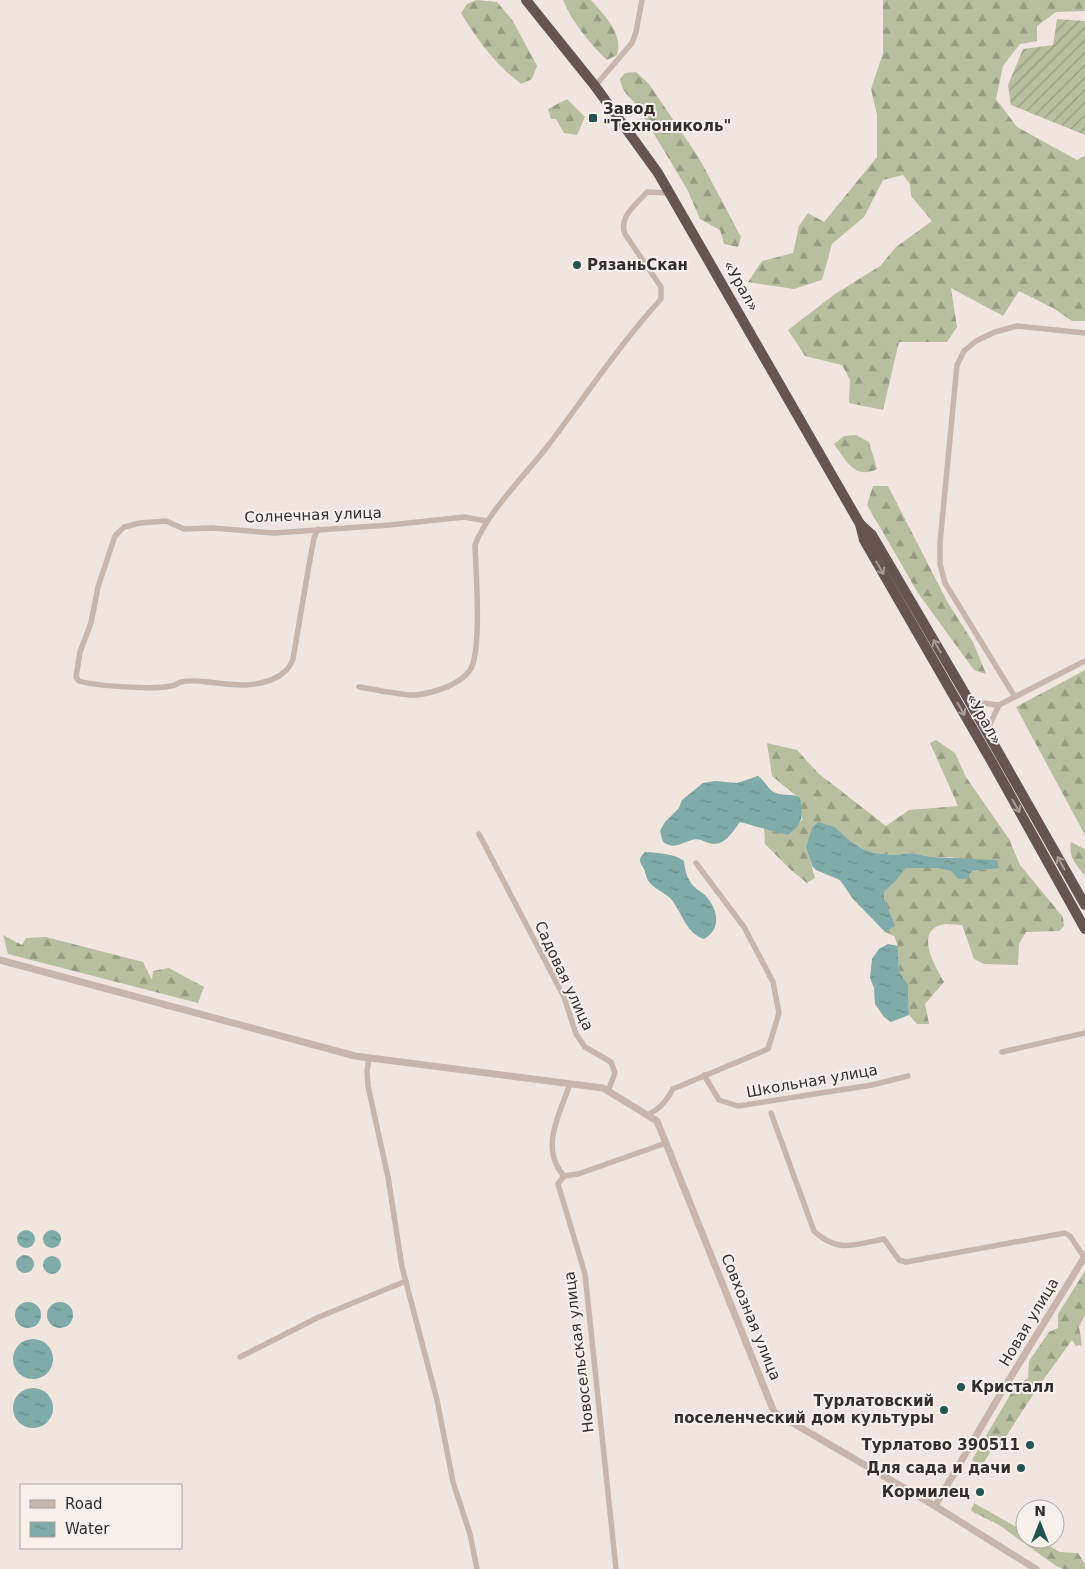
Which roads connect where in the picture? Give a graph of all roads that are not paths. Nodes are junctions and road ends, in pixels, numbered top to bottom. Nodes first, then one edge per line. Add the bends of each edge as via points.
1 (526, 0) edge
2 (642, 0) edge
3 (595, 86) junction
4 (669, 193) junction
5 (1085, 333) edge
6 (487, 521) junction
7 (860, 524) junction
8 (318, 529) junction
9 (1085, 661) edge
10 (359, 687) dead end
11 (967, 697) junction
12 (1015, 697) junction
13 (999, 705) junction
14 (989, 736) junction
15 (479, 834) dead end
16 (696, 863) dead end
17 (1085, 905) edge
18 (1085, 929) edge
19 (0, 960) edge
20 (1085, 1033) edge
21 (1002, 1052) dead end
22 (370, 1058) junction
23 (704, 1075) junction
24 (908, 1076) dead end
25 (570, 1084) junction
26 (608, 1091) junction
27 (771, 1113) dead end
28 (646, 1115) junction
29 (666, 1143) junction
30 (564, 1176) junction
31 (1084, 1256) edge
32 (406, 1280) junction
33 (240, 1357) dead end
34 (935, 1506) junction
35 (477, 1569) edge
36 (616, 1569) edge
37 (1036, 1569) edge

1 - 3 highway, «Урал»
2 - 3 street via 632,43
3 - 4 highway, «Урал»
4 - 6 street via 647,192 623,219 622,227 661,287 661,299 636,326
4 - 7 highway, «Урал»
5 - 12 street via 1017,326 976,341 964,351 957,366 940,564 945,583
6 - 8 street, Солнечная улица via 464,517
6 - 10 street via 475,545 477,636 471,669 454,684 415,695
11 -> 7 highway, «Урал» via 872,535
7 -> 18 highway, «Урал» via 864,540
8 - 8 street, Солнечная улица via 274,533 184,529 166,521 124,527 115,536 98,587 76,677 91,683 152,688 181,682 242,686 269,681 291,667
9 - 12 street
11 - 13 street
11 - 14 highway, «Урал»
12 - 13 street
13 - 14 street via 990,724
17 -> 14 highway, «Урал»
15 - 26 street, Садовая улица via 564,997 576,1034 585,1047 611,1062 615,1073
16 - 23 street via 744,927 773,982 779,1013 768,1049
19 - 22 street, Совхозная улица
20 - 21 street
22 - 25 street, Совхозная улица
22 - 32 street via 368,1086
23 - 24 street, Школьная улица via 719,1100 738,1106 872,1085
23 - 28 street via 673,1089 666,1102
25 - 26 street, Совхозная улица
25 - 30 street via 552,1134 555,1166
26 - 28 street, Совхозная улица
27 - 31 street via 814,1231 824,1241 844,1247 884,1239 899,1260 906,1262 1065,1233
28 - 29 street, Совхозная улица via 657,1122
29 - 30 street
29 - 34 street, Совхозная улица via 774,1412
30 - 36 street, Новосельская улица via 558,1184 585,1274
31 - 34 street, Новая улица
32 - 33 street via 319,1317
32 - 35 street
34 - 37 street, Совхозная улица

